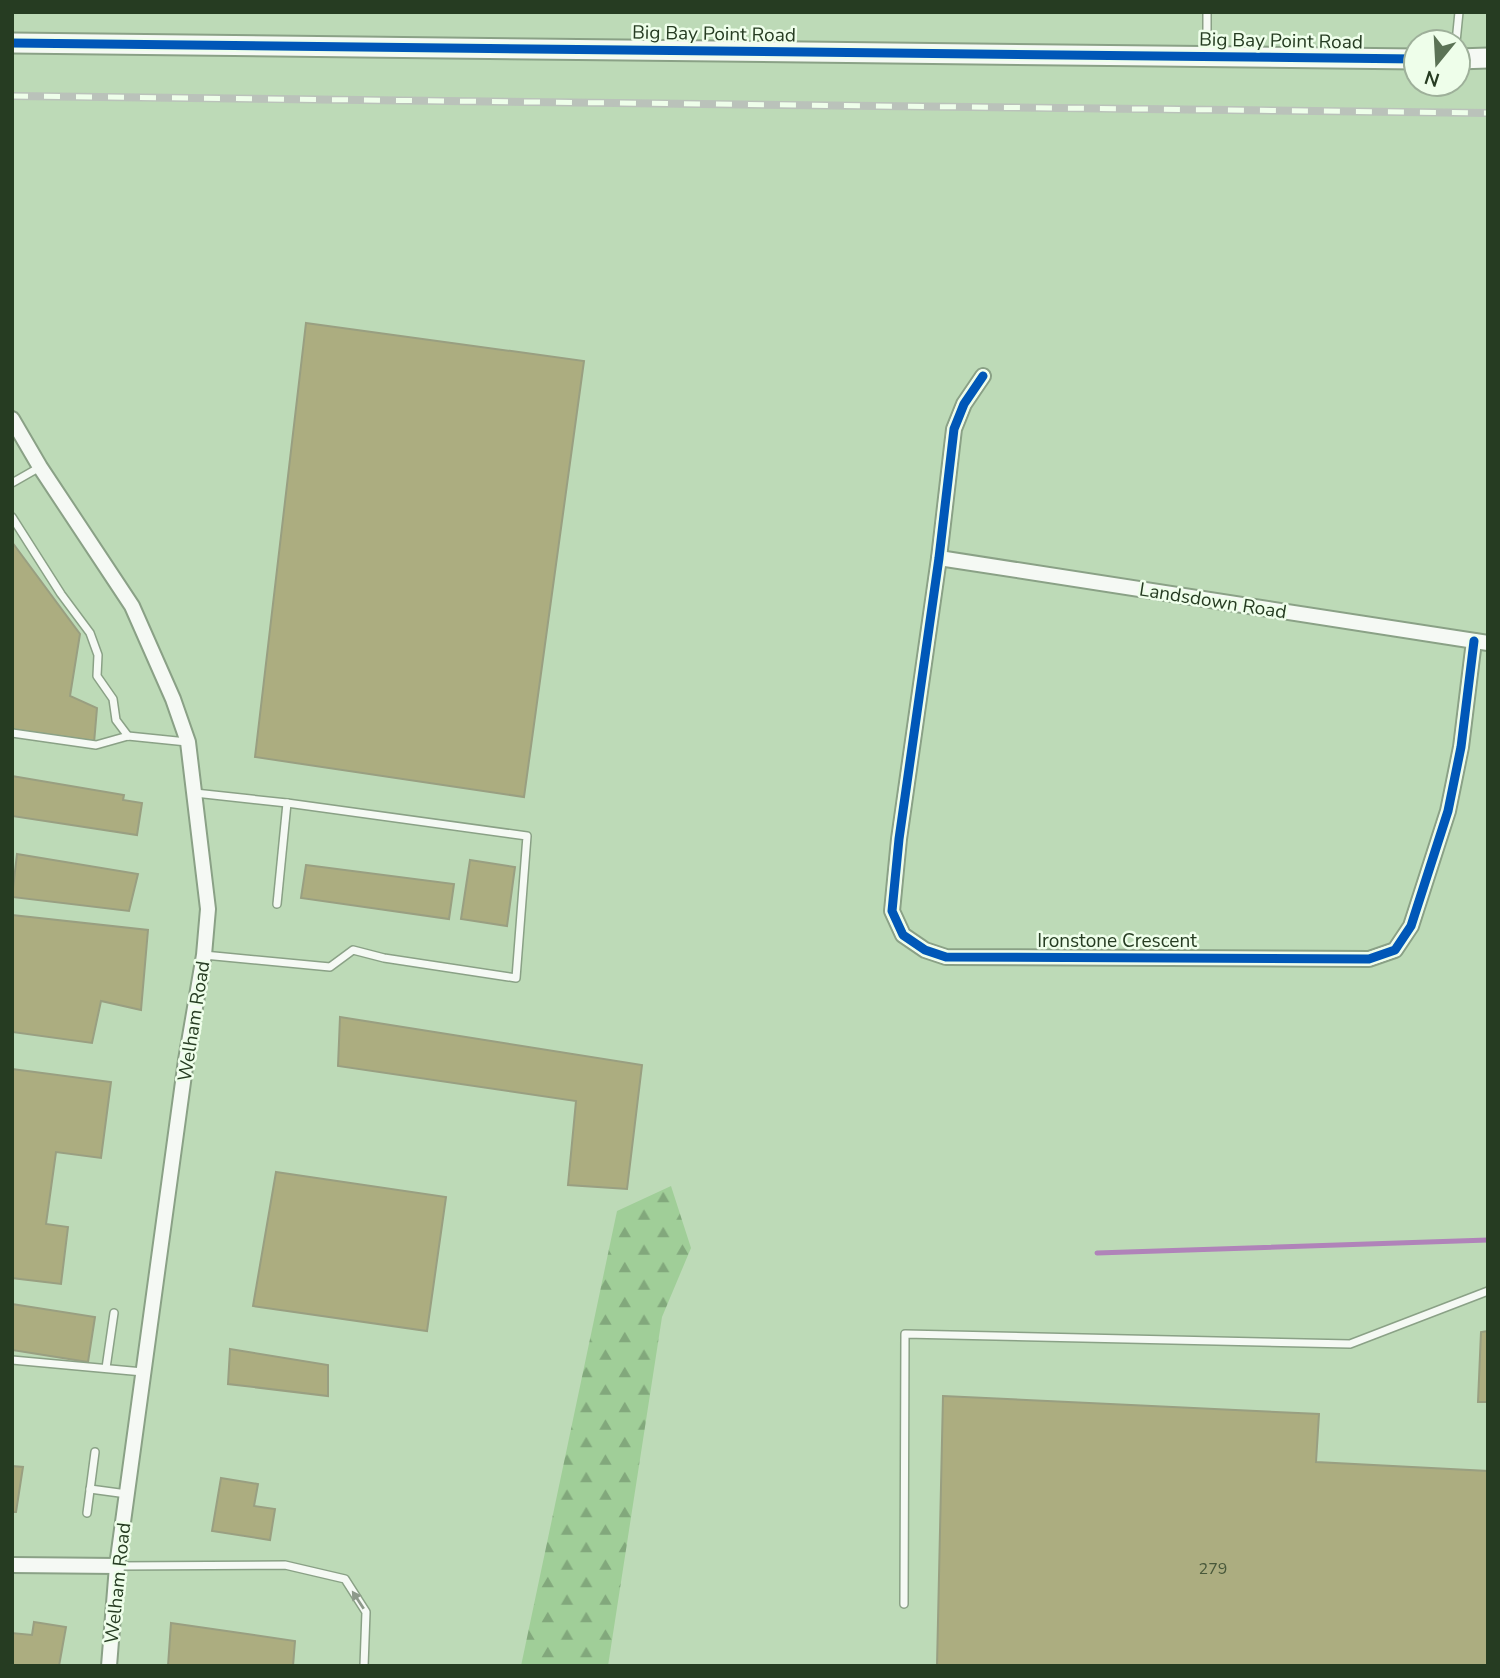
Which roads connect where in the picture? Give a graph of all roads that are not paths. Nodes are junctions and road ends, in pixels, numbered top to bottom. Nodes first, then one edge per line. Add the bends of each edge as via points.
1 (1207, 12) edge
2 (12, 43) edge
3 (1206, 57) junction
4 (1402, 59) edge
5 (984, 376) dead end
6 (12, 419) edge
7 (40, 467) junction
8 (12, 483) edge
9 (12, 517) edge
10 (939, 558) junction
11 (1481, 642) edge
12 (12, 733) edge
13 (128, 736) junction
14 (188, 742) junction
15 (195, 793) junction
16 (287, 803) junction
17 (277, 904) dead end
18 (204, 956) junction
19 (1488, 1292) edge
20 (114, 1313) dead end
21 (12, 1360) edge
22 (106, 1368) junction
23 (143, 1372) junction
24 (95, 1452) dead end
25 (90, 1489) junction
26 (127, 1494) junction
27 (87, 1513) dead end
28 (12, 1566) edge
29 (117, 1566) junction
30 (904, 1604) dead end
31 (109, 1666) edge
32 (364, 1666) edge

1 - 3 lane
2 - 3 street, Big Bay Point Road
3 - 4 street, Big Bay Point Road
5 - 10 street, Ironstone Crescent via 964,404 954,429
6 - 7 street, Welham Road
7 - 8 lane
7 - 14 street, Welham Road via 132,606
9 - 13 lane via 90,633 98,655 97,676 113,699 116,720
10 - 11 street, Landsdown Road
10 - 11 street, Ironstone Crescent via 892,911 903,935 946,957 1369,959 1395,950 1411,926 1448,811
12 - 13 lane via 96,745
13 - 14 lane
14 - 15 street, Welham Road
15 - 16 lane
15 - 18 street, Welham Road via 208,909
16 - 17 lane
16 - 18 lane via 527,836 516,978 353,950 330,967
18 - 23 street, Welham Road
19 - 30 lane via 1350,1344 905,1334
20 - 22 lane
21 - 22 lane
22 - 23 lane
23 - 26 street, Welham Road
24 - 25 lane
25 - 26 lane
25 - 27 lane
26 - 29 street, Welham Road
28 - 29 street
29 - 31 street, Welham Road
32 -> 29 lane via 366,1612 345,1579 285,1565

